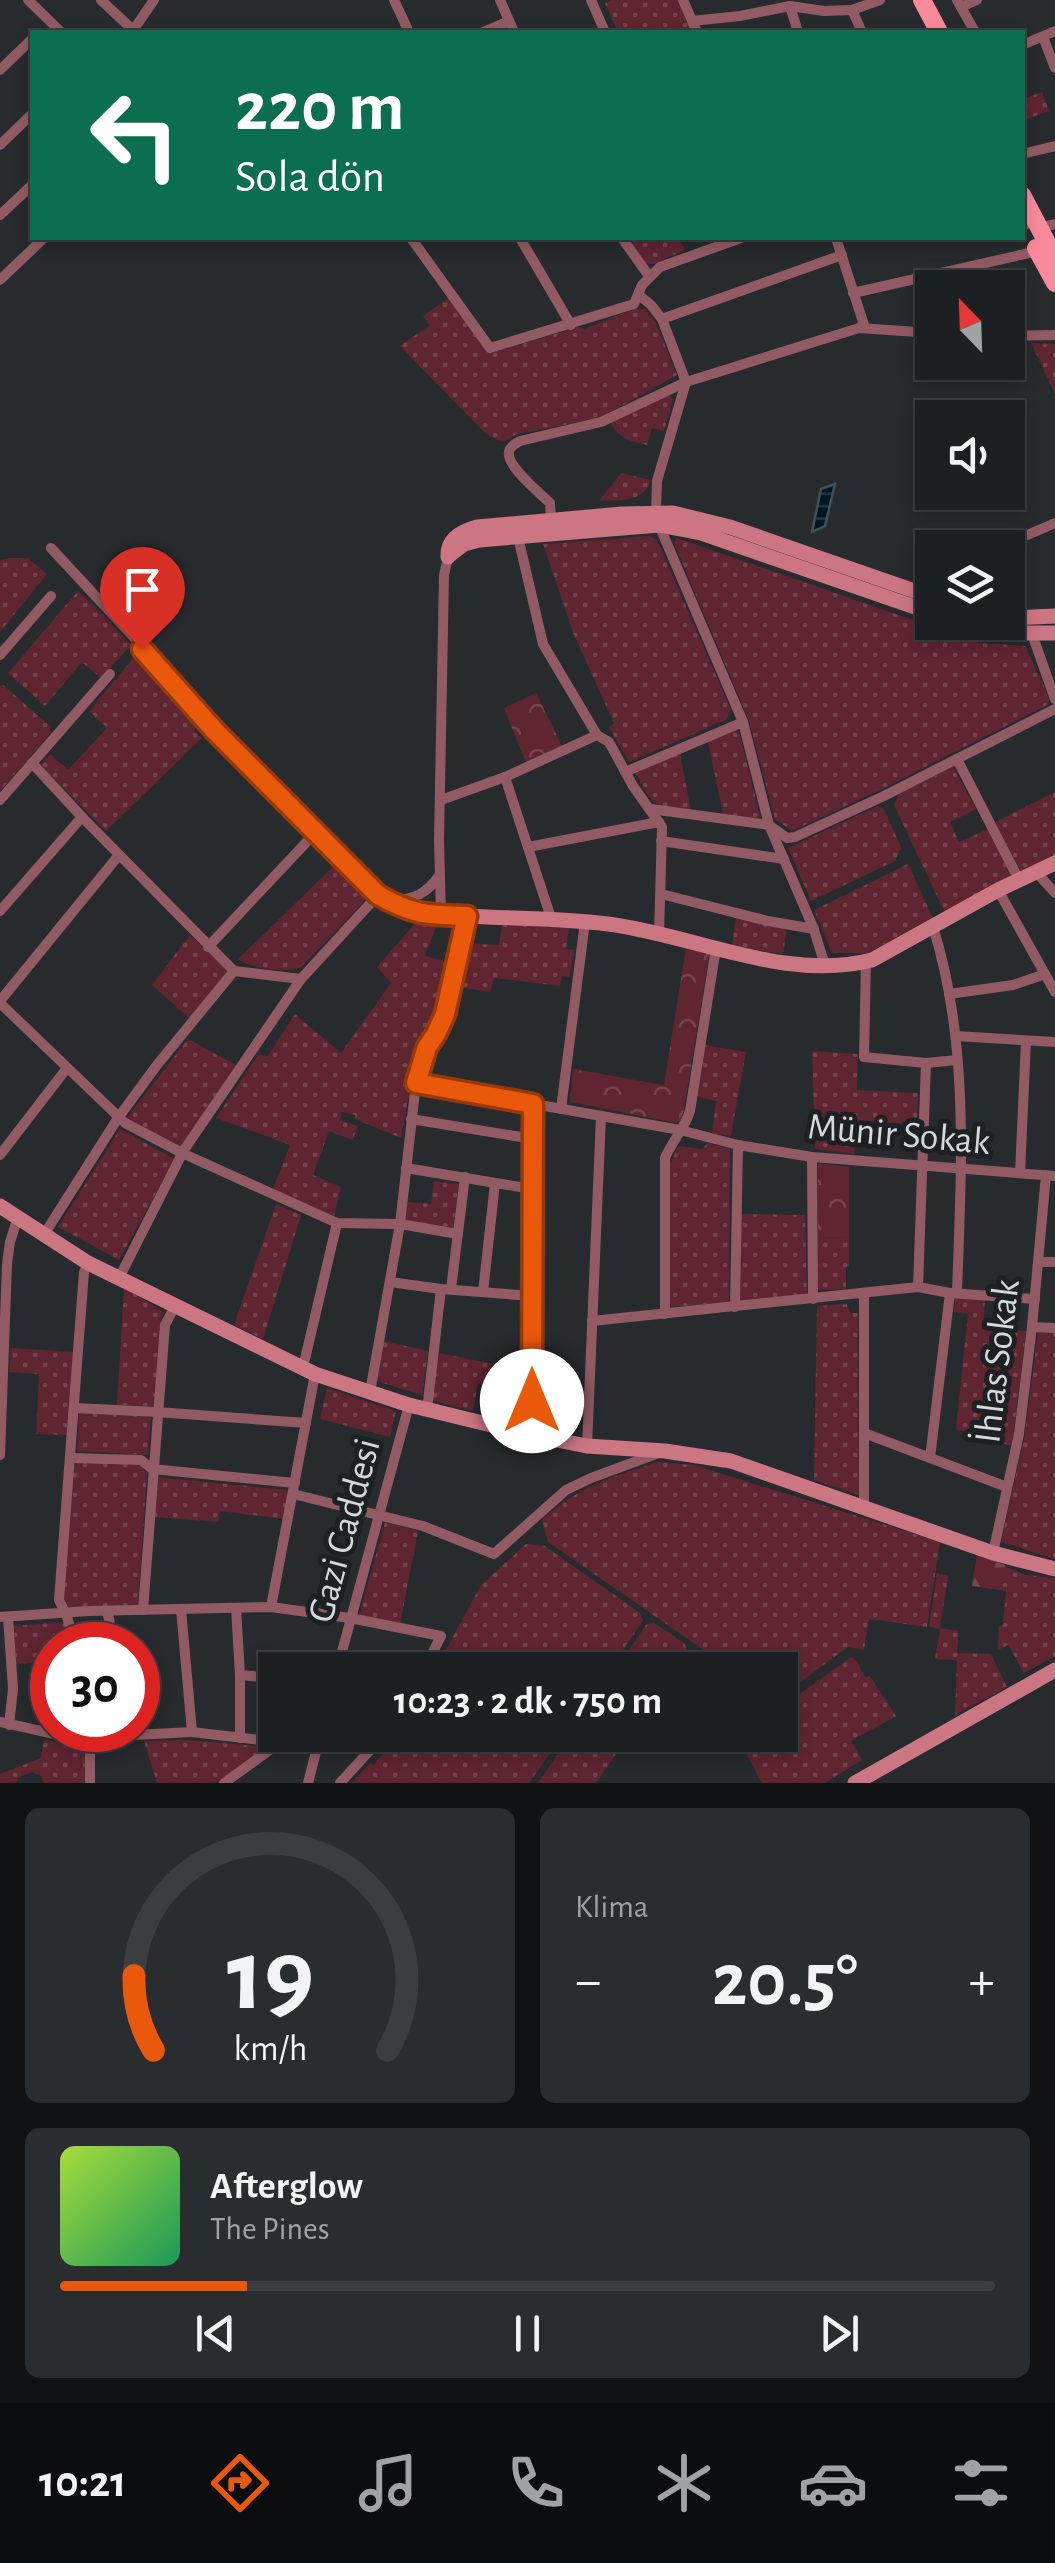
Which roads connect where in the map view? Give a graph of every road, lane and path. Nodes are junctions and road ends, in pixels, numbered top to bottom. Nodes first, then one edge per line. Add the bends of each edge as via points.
1 (28, 0) edge
2 (101, 0) edge
3 (154, 0) edge
4 (394, 0) edge
5 (500, 0) edge
6 (683, 0) edge
7 (880, 0) edge
8 (910, 0) edge
9 (922, 0) edge
10 (977, 0) edge
11 (594, 1) edge
12 (959, 4) edge
13 (790, 6) junction
14 (822, 6) edge
15 (852, 10) junction
16 (692, 21) junction
17 (50, 22) junction
18 (512, 27) edge
19 (41, 30) edge
20 (58, 30) edge
21 (131, 30) edge
22 (133, 30) edge
23 (408, 30) edge
24 (603, 30) edge
25 (696, 30) edge
26 (797, 30) edge
27 (861, 30) edge
28 (926, 30) edge
29 (939, 30) edge
30 (974, 30) edge
31 (1055, 32) edge
32 (1043, 37) junction
33 (30, 41) edge
34 (1025, 44) edge
35 (1055, 68) edge
36 (0, 70) edge
37 (30, 116) edge
38 (0, 145) edge
39 (1055, 146) edge
40 (1025, 153) edge
41 (30, 187) edge
42 (0, 216) edge
43 (1033, 224) edge
44 (42, 240) edge
45 (412, 240) edge
46 (521, 240) edge
47 (623, 240) edge
48 (730, 240) edge
49 (837, 240) edge
50 (842, 255) junction
51 (1046, 255) edge
52 (648, 276) junction
53 (0, 280) edge
54 (1055, 283) edge
55 (854, 294) junction
56 (638, 295) junction
57 (662, 319) junction
58 (572, 325) junction
59 (864, 328) junction
60 (915, 331) edge
61 (1025, 336) edge
62 (1055, 336) edge
63 (686, 382) junction
64 (551, 519) junction
65 (658, 519) junction
66 (1055, 523) edge
67 (1025, 536) edge
68 (518, 537) junction
69 (51, 548) dead end
70 (448, 557) junction
71 (915, 591) edge
72 (52, 596) dead end
73 (915, 607) edge
74 (1055, 616) edge
75 (1025, 617) edge
76 (1055, 632) edge
77 (1025, 634) edge
78 (1032, 634) junction
79 (0, 655) edge
80 (110, 674) dead end
81 (1055, 699) edge
82 (1055, 709) edge
83 (743, 722) junction
84 (597, 736) junction
85 (957, 759) junction
86 (32, 763) junction
87 (626, 772) junction
88 (505, 777) junction
89 (0, 800) edge
90 (440, 800) junction
91 (651, 809) junction
92 (82, 817) junction
93 (659, 822) junction
94 (769, 825) junction
95 (316, 832) junction
96 (661, 841) junction
97 (528, 847) junction
98 (119, 855) junction
99 (784, 859) junction
100 (1055, 863) edge
101 (1036, 872) junction
102 (439, 876) junction
103 (1019, 880) junction
104 (998, 890) junction
105 (660, 894) junction
106 (1055, 894) edge
107 (382, 897) junction
108 (0, 911) edge
109 (441, 915) junction
110 (467, 916) junction
111 (552, 921) junction
112 (585, 922) junction
113 (933, 927) junction
114 (814, 929) junction
115 (659, 935) junction
116 (208, 946) junction
117 (716, 948) junction
118 (866, 962) junction
119 (825, 964) junction
120 (234, 971) junction
121 (1045, 974) junction
122 (301, 979) junction
123 (1055, 992) edge
124 (949, 994) junction
125 (3, 1005) edge
126 (0, 1022) edge
127 (956, 1036) junction
128 (1026, 1042) junction
129 (1055, 1042) edge
130 (957, 1060) junction
131 (926, 1063) junction
132 (67, 1068) junction
133 (416, 1083) junction
134 (533, 1104) junction
135 (562, 1109) junction
136 (601, 1116) junction
137 (118, 1118) junction
138 (411, 1119) junction
139 (680, 1130) junction
140 (532, 1139) junction
141 (738, 1144) junction
142 (182, 1152) junction
143 (0, 1155) edge
144 (812, 1157) junction
145 (924, 1166) junction
146 (406, 1168) junction
147 (959, 1169) junction
148 (1020, 1174) junction
149 (1051, 1176) edge
150 (465, 1177) junction
151 (495, 1182) junction
152 (532, 1189) junction
153 (0, 1206) edge
154 (18, 1217) junction
155 (337, 1223) junction
156 (400, 1224) junction
157 (45, 1233) junction
158 (458, 1234) junction
159 (1038, 1262) junction
160 (1055, 1262) edge
161 (88, 1263) junction
162 (119, 1278) junction
163 (390, 1282) junction
164 (918, 1288) junction
165 (446, 1289) junction
166 (483, 1292) junction
167 (953, 1293) junction
168 (864, 1294) junction
169 (532, 1296) junction
170 (1035, 1299) junction
171 (813, 1300) junction
172 (174, 1306) junction
173 (735, 1307) junction
174 (665, 1314) junction
175 (592, 1321) junction
176 (1032, 1327) junction
177 (1055, 1328) edge
178 (308, 1371) junction
179 (370, 1392) junction
180 (408, 1406) junction
181 (75, 1408) junction
182 (427, 1410) junction
183 (157, 1412) junction
184 (306, 1424) junction
185 (864, 1433) junction
186 (532, 1435) junction
187 (586, 1446) junction
188 (666, 1450) junction
189 (0, 1456) edge
190 (71, 1458) junction
191 (930, 1458) junction
192 (152, 1470) junction
193 (1007, 1487) junction
194 (294, 1489) junction
195 (864, 1508) junction
196 (378, 1514) junction
197 (992, 1553) junction
198 (1055, 1569) edge
199 (271, 1607) junction
200 (236, 1608) junction
201 (143, 1610) junction
202 (181, 1610) junction
203 (106, 1611) junction
204 (66, 1614) junction
205 (4, 1617) edge
206 (350, 1618) junction
207 (69, 1622) edge
208 (109, 1622) edge
209 (342, 1652) edge
210 (433, 1652) edge
211 (1055, 1670) edge
212 (240, 1675) junction
213 (258, 1677) edge
214 (5, 1723) edge
215 (30, 1727) edge
216 (192, 1732) junction
217 (160, 1733) edge
218 (240, 1738) junction
219 (258, 1740) edge
220 (90, 1752) edge
221 (268, 1752) edge
222 (316, 1752) edge
223 (368, 1752) edge
224 (90, 1783) edge
225 (224, 1783) edge
226 (308, 1783) edge
227 (340, 1783) edge
228 (855, 1783) edge

1 - 17 street
2 - 21 street
3 - 22 street
4 - 23 street
5 - 18 street
6 - 16 street
7 - 15 street
8 - 28 main road
9 - 29 main road
10 - 12 street
11 - 24 street
12 - 30 street
13 - 14 street
13 - 16 street
13 - 26 street
14 - 15 street
15 - 27 street
16 - 25 street
17 - 19 street
17 - 20 street
31 - 32 street
32 - 34 street
32 - 35 street
33 - 36 street
37 - 38 street
39 - 40 street
41 - 42 street
43 - 51 main road
44 - 53 street
45 - 58 street via 490,348
46 - 58 street
47 - 52 street
48 - 52 street
49 - 50 street
50 - 55 street
50 - 57 street
51 - 54 main road
51 - 55 street
52 - 56 street
55 - 59 street
56 - 57 street
56 - 58 street via 634,304
57 - 63 street
59 - 60 street
59 - 63 street
61 - 62 street
63 - 64 street via 601,422 511,446 512,465 550,503
63 - 65 street via 658,481
64 - 65 street
64 - 70 street via 472,528 452,540
65 - 68 street
65 - 71 street via 692,516
65 - 73 street
65 - 83 street
66 - 67 street
68 - 70 street via 470,542
68 - 84 street via 544,644
69 - 95 street
70 - 90 street
72 - 79 street
74 - 75 street
76 - 78 street
77 - 78 street
78 - 81 street
80 - 86 street
82 - 85 street
83 - 87 street
83 - 94 street
84 - 87 street via 610,742
84 - 88 street
85 - 94 street via 795,836 786,838
85 - 103 street
86 - 89 street
86 - 92 street
87 - 91 street
88 - 90 street
88 - 97 street
90 - 102 street
91 - 93 street
91 - 94 street
92 - 98 street
92 - 108 street
93 - 96 street
93 - 97 street
94 - 99 street
95 - 107 street
95 - 116 street
96 - 99 street
96 - 105 street
97 - 111 street
98 - 116 street
98 - 125 street
99 - 114 street
100 - 101 street
101 - 103 street
101 - 106 street
102 - 107 street via 428,892 406,900
102 - 109 street
103 - 104 street
104 - 113 street
104 - 121 street
105 - 114 street
105 - 115 street
107 - 109 street via 406,910
107 - 122 street
109 - 110 street
110 - 111 street
110 - 133 street via 445,1014
111 - 112 street
112 - 115 street
112 - 135 street
113 - 118 street
113 - 124 street
114 - 119 street
115 - 117 street
116 - 120 street
117 - 119 street
117 - 139 street via 690,1111
118 - 119 street
118 - 131 street via 864,1056
120 - 122 street
120 - 137 street
121 - 123 street
121 - 124 street
122 - 142 street
124 - 127 street
125 - 126 street
125 - 132 street
127 - 128 street
127 - 130 street
128 - 129 street
128 - 148 street
130 - 131 street
130 - 147 street
131 - 145 street
132 - 137 street
132 - 143 street
133 - 134 street, Münir Sokak
133 - 138 street
134 - 135 street, Münir Sokak
134 - 140 street
135 - 136 street, Münir Sokak
136 - 139 street, Münir Sokak
136 - 175 street
137 - 142 street
137 - 157 street
138 - 140 street
138 - 146 street
139 - 141 street, Münir Sokak
139 - 174 street via 666,1158
140 - 152 street
141 - 144 street, Münir Sokak
141 - 173 street
142 - 155 street
142 - 162 street
144 - 145 street, Münir Sokak
144 - 171 street
145 - 147 street, Münir Sokak
145 - 164 street
146 - 150 street
146 - 156 street
147 - 148 street, Münir Sokak
147 - 167 street
148 - 149 street, Münir Sokak
149 - 159 street, İhlas Sokak
150 - 151 street
150 - 158 street
151 - 152 street
151 - 166 street
152 - 169 street
153 - 154 street
154 - 157 street
154 - 189 street via 7,1264
155 - 156 street
155 - 178 street via 305,1359
156 - 158 street
156 - 163 street
157 - 161 street
158 - 165 street
159 - 160 street
159 - 170 street, İhlas Sokak
161 - 162 street
161 - 181 street
162 - 172 street
163 - 165 street
163 - 179 street
164 - 167 street
164 - 168 street
165 - 166 street
165 - 182 street
166 - 169 street
167 - 170 street
167 - 191 street
168 - 171 street
168 - 185 street
169 - 186 street
170 - 176 street, İhlas Sokak
171 - 173 street
172 - 178 street
172 - 183 street via 165,1325
173 - 174 street
174 - 175 street
175 - 187 street
176 - 177 street
176 - 193 street, İhlas Sokak
178 - 179 street
178 - 184 street
179 - 180 street
180 - 182 street
180 - 196 street, Gazi Caddesi
181 - 183 street
181 - 190 street
182 - 186 street
183 - 184 street
183 - 192 street
184 - 194 street
185 - 191 street
185 - 195 street
186 - 187 street
187 - 188 street
188 - 195 street via 730,1461
188 - 196 street via 566,1490 494,1554
190 - 192 street via 141,1460
190 - 204 street via 59,1600
191 - 193 street
192 - 194 street
192 - 201 street
193 - 197 street, İhlas Sokak
194 - 196 street
194 - 199 street
195 - 197 street
196 - 206 street, Gazi Caddesi
197 - 198 street
199 - 200 street
199 - 206 street
200 - 202 street
200 - 212 street
201 - 202 street
201 - 203 street
202 - 216 street
203 - 204 street
203 - 208 street
204 - 205 street
204 - 207 street
205 - 214 street via 13,1688
206 - 209 street, Gazi Caddesi
206 - 210 street via 441,1636
211 - 228 street
212 - 213 street
212 - 218 street
214 - 215 street
216 - 217 street
216 - 218 street
218 - 219 street
220 - 224 street
221 - 225 street
222 - 226 street
223 - 227 street

